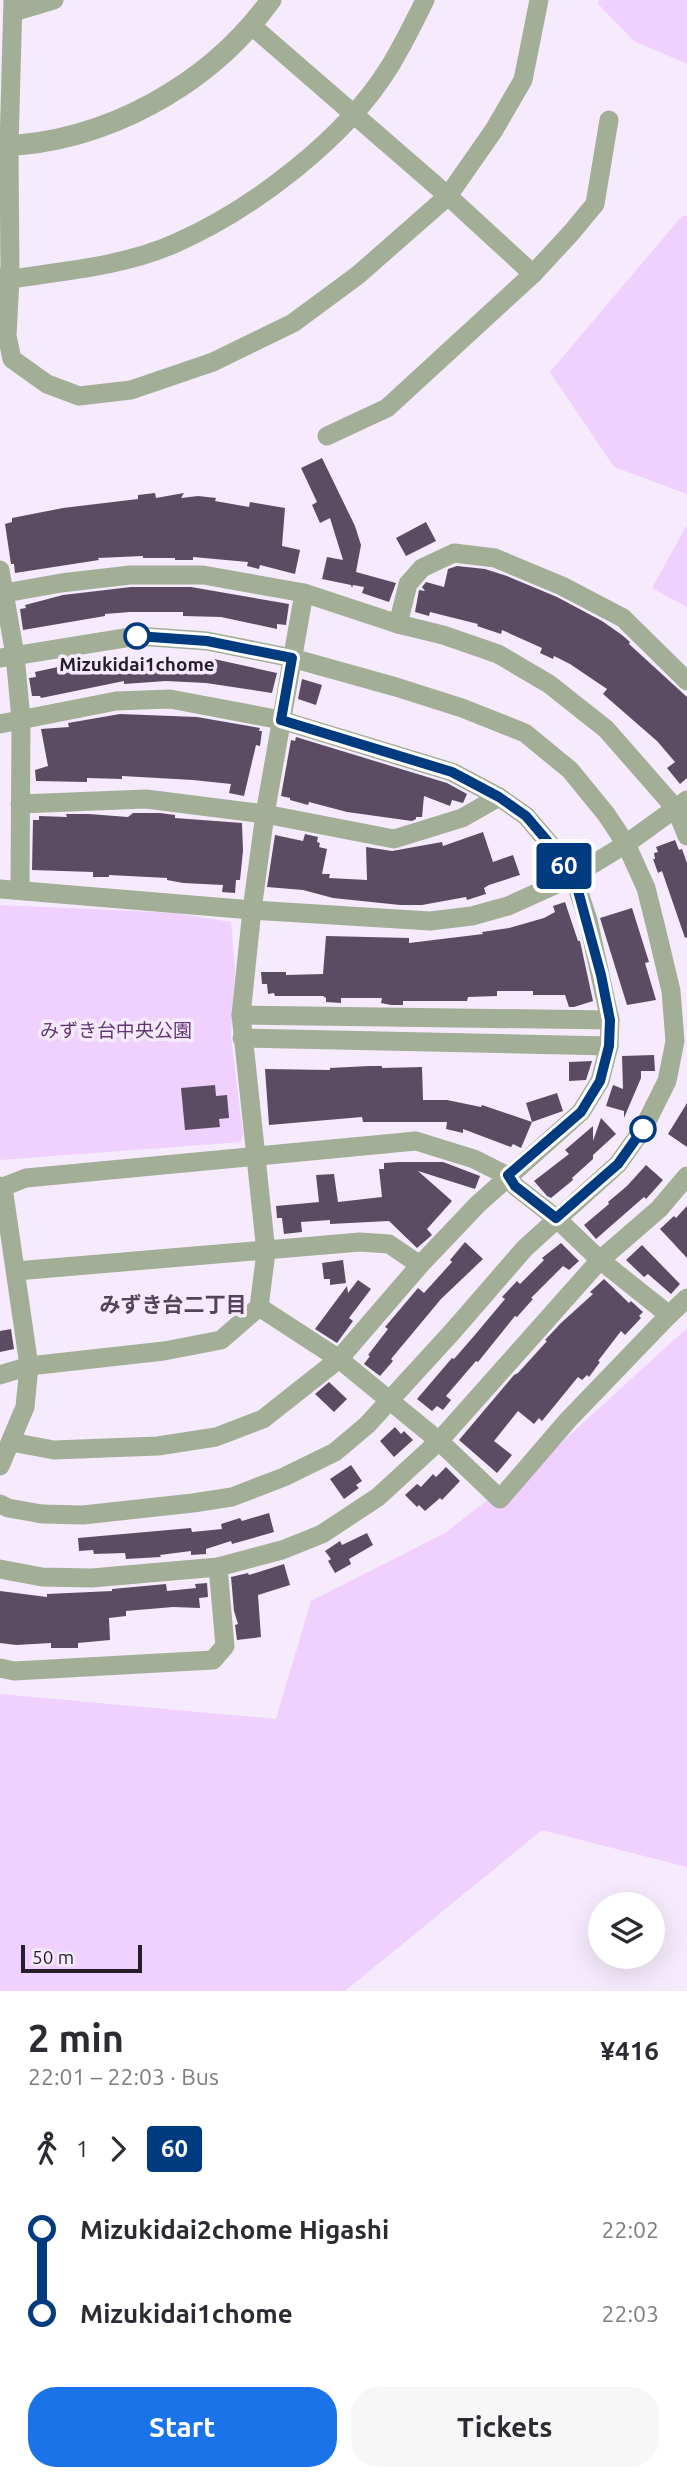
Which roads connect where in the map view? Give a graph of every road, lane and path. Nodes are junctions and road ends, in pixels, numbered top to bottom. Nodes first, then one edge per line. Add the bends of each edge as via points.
1 (54, 0) edge
2 (271, 0) edge
3 (425, 0) edge
4 (539, 0) edge
5 (13, 6) edge
6 (252, 26) junction
7 (353, 115) junction
8 (609, 120) dead end
9 (4, 146) edge
10 (448, 196) junction
11 (533, 274) junction
12 (5, 279) edge
13 (327, 436) dead end
14 (0, 570) edge
15 (304, 593) junction
16 (3, 594) edge
17 (398, 624) junction
18 (7, 657) edge
19 (292, 658) junction
20 (687, 681) edge
21 (21, 719) junction
22 (281, 720) junction
23 (0, 724) edge
24 (499, 797) junction
25 (20, 804) junction
26 (682, 805) edge
27 (265, 814) junction
28 (687, 836) edge
29 (626, 844) junction
30 (570, 877) junction
31 (0, 889) edge
32 (20, 889) junction
33 (252, 910) junction
34 (241, 1015) junction
35 (610, 1020) junction
36 (242, 1038) junction
37 (609, 1046) junction
38 (256, 1156) junction
39 (508, 1175) junction
40 (687, 1176) edge
41 (1, 1186) edge
42 (556, 1218) junction
43 (266, 1252) junction
44 (600, 1260) junction
45 (420, 1265) junction
46 (16, 1271) junction
47 (687, 1298) edge
48 (259, 1307) junction
49 (668, 1315) junction
50 (339, 1359) junction
51 (29, 1366) junction
52 (0, 1375) edge
53 (388, 1401) junction
54 (439, 1441) junction
55 (11, 1442) junction
56 (0, 1466) edge
57 (0, 1504) edge
58 (218, 1567) junction
59 (0, 1569) edge
60 (0, 1668) edge

1 - 5 street
2 - 6 street
3 - 7 street via 389,67
4 - 10 street via 523,80
5 - 9 street
6 - 7 street
6 - 9 street via 194,78 140,111 81,133
7 - 10 street
7 - 12 street via 310,156 245,205 175,243 111,264
8 - 11 street via 595,204
9 - 12 street
10 - 11 street
10 - 12 street via 358,275 293,323 213,362 131,390 79,396 47,384 12,359
11 - 13 street via 387,408
14 - 16 street
15 - 16 street via 203,575 130,575
15 - 17 street
15 - 19 street
16 - 18 street
17 - 20 street via 408,584 422,568 454,553 495,558 623,618
17 - 26 street via 498,654 549,684 606,729
18 - 19 street via 137,636 207,641
18 - 21 street
19 - 22 street
19 - 29 street via 462,708 525,733 570,770
21 - 22 street via 116,701 170,699
21 - 23 street
21 - 25 street
22 - 24 street via 452,772
22 - 27 street
24 - 27 street via 463,818 394,839
24 - 30 street via 526,816 555,850
25 - 27 street via 146,799
25 - 32 street
26 - 28 street
26 - 29 street
27 - 33 street
29 - 30 street
29 - 42 street via 646,888 671,992 675,1041 667,1081 643,1129 618,1164
30 - 33 street via 508,906 472,916 430,920
30 - 35 street via 588,920
31 - 32 street
32 - 33 street
33 - 34 street
34 - 35 street
34 - 36 street
35 - 37 street
36 - 37 street
36 - 38 street
37 - 39 street via 600,1081 581,1112
38 - 39 street via 416,1141
38 - 41 street via 26,1178
38 - 43 street
39 - 42 street via 515,1186
39 - 45 street
40 - 44 street via 659,1209
41 - 46 street
42 - 44 street
42 - 53 street
43 - 45 street via 360,1242 388,1244
43 - 46 street
43 - 48 street
44 - 49 street
44 - 54 street
45 - 50 street
46 - 51 street
47 - 49 street
48 - 50 street
48 - 51 street via 221,1339 164,1351
49 - 54 street via 500,1499
50 - 53 street
50 - 55 street via 264,1419 216,1437 99,1450 54,1450
51 - 52 street
51 - 55 street via 24,1407
53 - 54 street
53 - 57 street via 335,1452 232,1497 83,1515 42,1514
54 - 58 street via 378,1497 322,1534
55 - 56 street
58 - 59 street via 92,1578 42,1577
58 - 60 street via 225,1646 213,1660 14,1671

